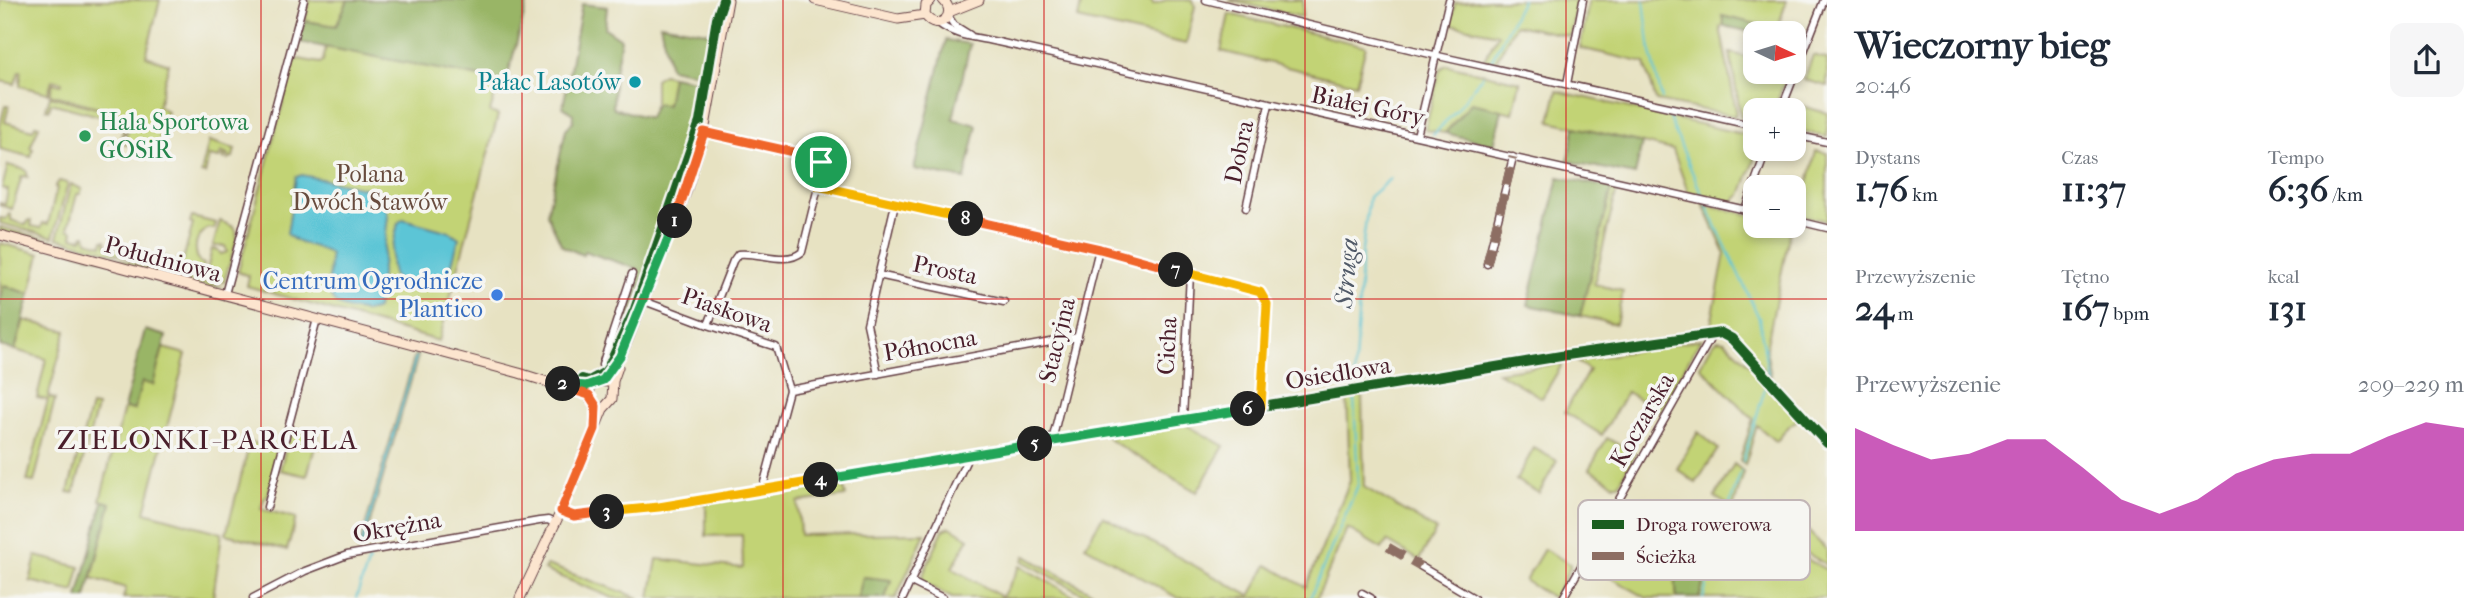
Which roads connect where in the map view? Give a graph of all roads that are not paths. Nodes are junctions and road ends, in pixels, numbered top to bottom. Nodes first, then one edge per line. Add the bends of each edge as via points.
1 (304, 0) edge
2 (728, 0) edge
3 (815, 0) edge
4 (931, 0) edge
5 (1206, 0) edge
6 (1450, 0) edge
7 (1583, 0) edge
8 (1824, 0) edge
9 (975, 1) edge
10 (947, 8) edge
11 (925, 15) junction
12 (938, 23) junction
13 (972, 36) junction
14 (1438, 56) junction
15 (1567, 84) junction
16 (1787, 98) edge
17 (1269, 104) junction
18 (1743, 123) edge
19 (704, 132) junction
20 (1418, 136) junction
21 (1806, 138) edge
22 (1827, 142) edge
23 (1513, 158) junction
24 (818, 186) junction
25 (895, 204) junction
26 (1246, 208) dead end
27 (1743, 209) edge
28 (1806, 223) edge
29 (1827, 228) edge
30 (0, 235) edge
31 (1100, 249) junction
32 (1487, 264) dead end
33 (1190, 273) junction
34 (632, 274) dead end
35 (878, 275) junction
36 (225, 294) junction
37 (644, 302) junction
38 (1004, 302) dead end
39 (317, 318) junction
40 (708, 326) junction
41 (612, 334) junction
42 (1713, 334) junction
43 (1078, 337) junction
44 (628, 340) junction
45 (620, 356) junction
46 (602, 365) dead end
47 (878, 374) junction
48 (603, 380) junction
49 (554, 384) junction
50 (592, 385) junction
51 (612, 387) junction
52 (789, 390) junction
53 (592, 399) junction
54 (606, 405) junction
55 (1261, 407) junction
56 (1183, 419) junction
57 (595, 429) junction
58 (1052, 441) junction
59 (1827, 443) edge
60 (969, 455) junction
61 (761, 490) junction
62 (1619, 500) edge
63 (267, 507) dead end
64 (561, 511) junction
65 (556, 524) junction
66 (1420, 566) dead end
67 (1578, 572) edge
68 (911, 582) junction
69 (1362, 593) dead end
70 (253, 598) edge
71 (520, 598) edge
72 (903, 598) edge
73 (943, 598) edge
74 (1371, 598) edge
75 (1474, 598) edge
76 (1563, 598) edge

1 - 36 street
2 - 19 street
3 - 11 street via 898,19
4 - 11 street
5 - 14 street
6 - 14 street
7 - 15 street
8 - 16 street
9 - 10 street
10 - 12 street
10 - 13 street, Białej Góry via 954,25
11 - 12 street
12 - 13 street, Białej Góry via 954,34
13 - 17 street, Białej Góry
14 - 15 street
14 - 20 street
15 - 18 street
17 - 20 street, Białej Góry
17 - 26 street, Dobra
19 - 24 street via 815,157 821,162
19 - 37 street
20 - 23 street, Białej Góry
21 - 22 street
23 - 27 street, Białej Góry
23 - 32 street
24 - 25 street
24 - 40 street via 802,252 788,259 738,254
25 - 31 street
25 - 35 street
28 - 29 street
30 - 36 street, Południowa
31 - 33 street
31 - 43 street, Stacyjna
33 - 55 street via 1260,292 1265,298
33 - 56 street, Cicha
34 - 41 street
35 - 38 street, Prosta
35 - 47 street via 867,324
36 - 39 street, Południowa
37 - 40 street, Piaskowa
37 - 44 street
39 - 49 street, Południowa
39 - 63 street
40 - 52 street, Piaskowa via 776,346
41 - 44 street
41 - 46 street
42 - 55 street, Osiedlowa
42 - 59 street via 1732,339
42 - 62 street, Koczarska
43 - 47 street, Północna
43 - 58 street, Stacyjna
44 - 45 street
45 - 48 street
45 - 51 street
47 - 52 street, Północna
48 - 50 street
48 - 51 street
49 - 50 street, Południowa
49 - 53 street, Południowa
50 - 53 street
51 - 54 street via 612,399
52 - 61 street
53 - 54 street
53 - 57 street
54 - 57 street
55 - 56 street, Osiedlowa
56 - 58 street, Osiedlowa
57 - 64 street
58 - 60 street, Osiedlowa
60 - 61 street, Osiedlowa
60 - 68 street
61 - 64 street, Osiedlowa via 659,507 581,515
64 - 65 street
65 - 70 street, Okrężna via 539,521 347,555
65 - 71 street
66 - 75 street
67 - 76 street, Koczarska
68 - 72 street
68 - 73 street
69 - 74 street

